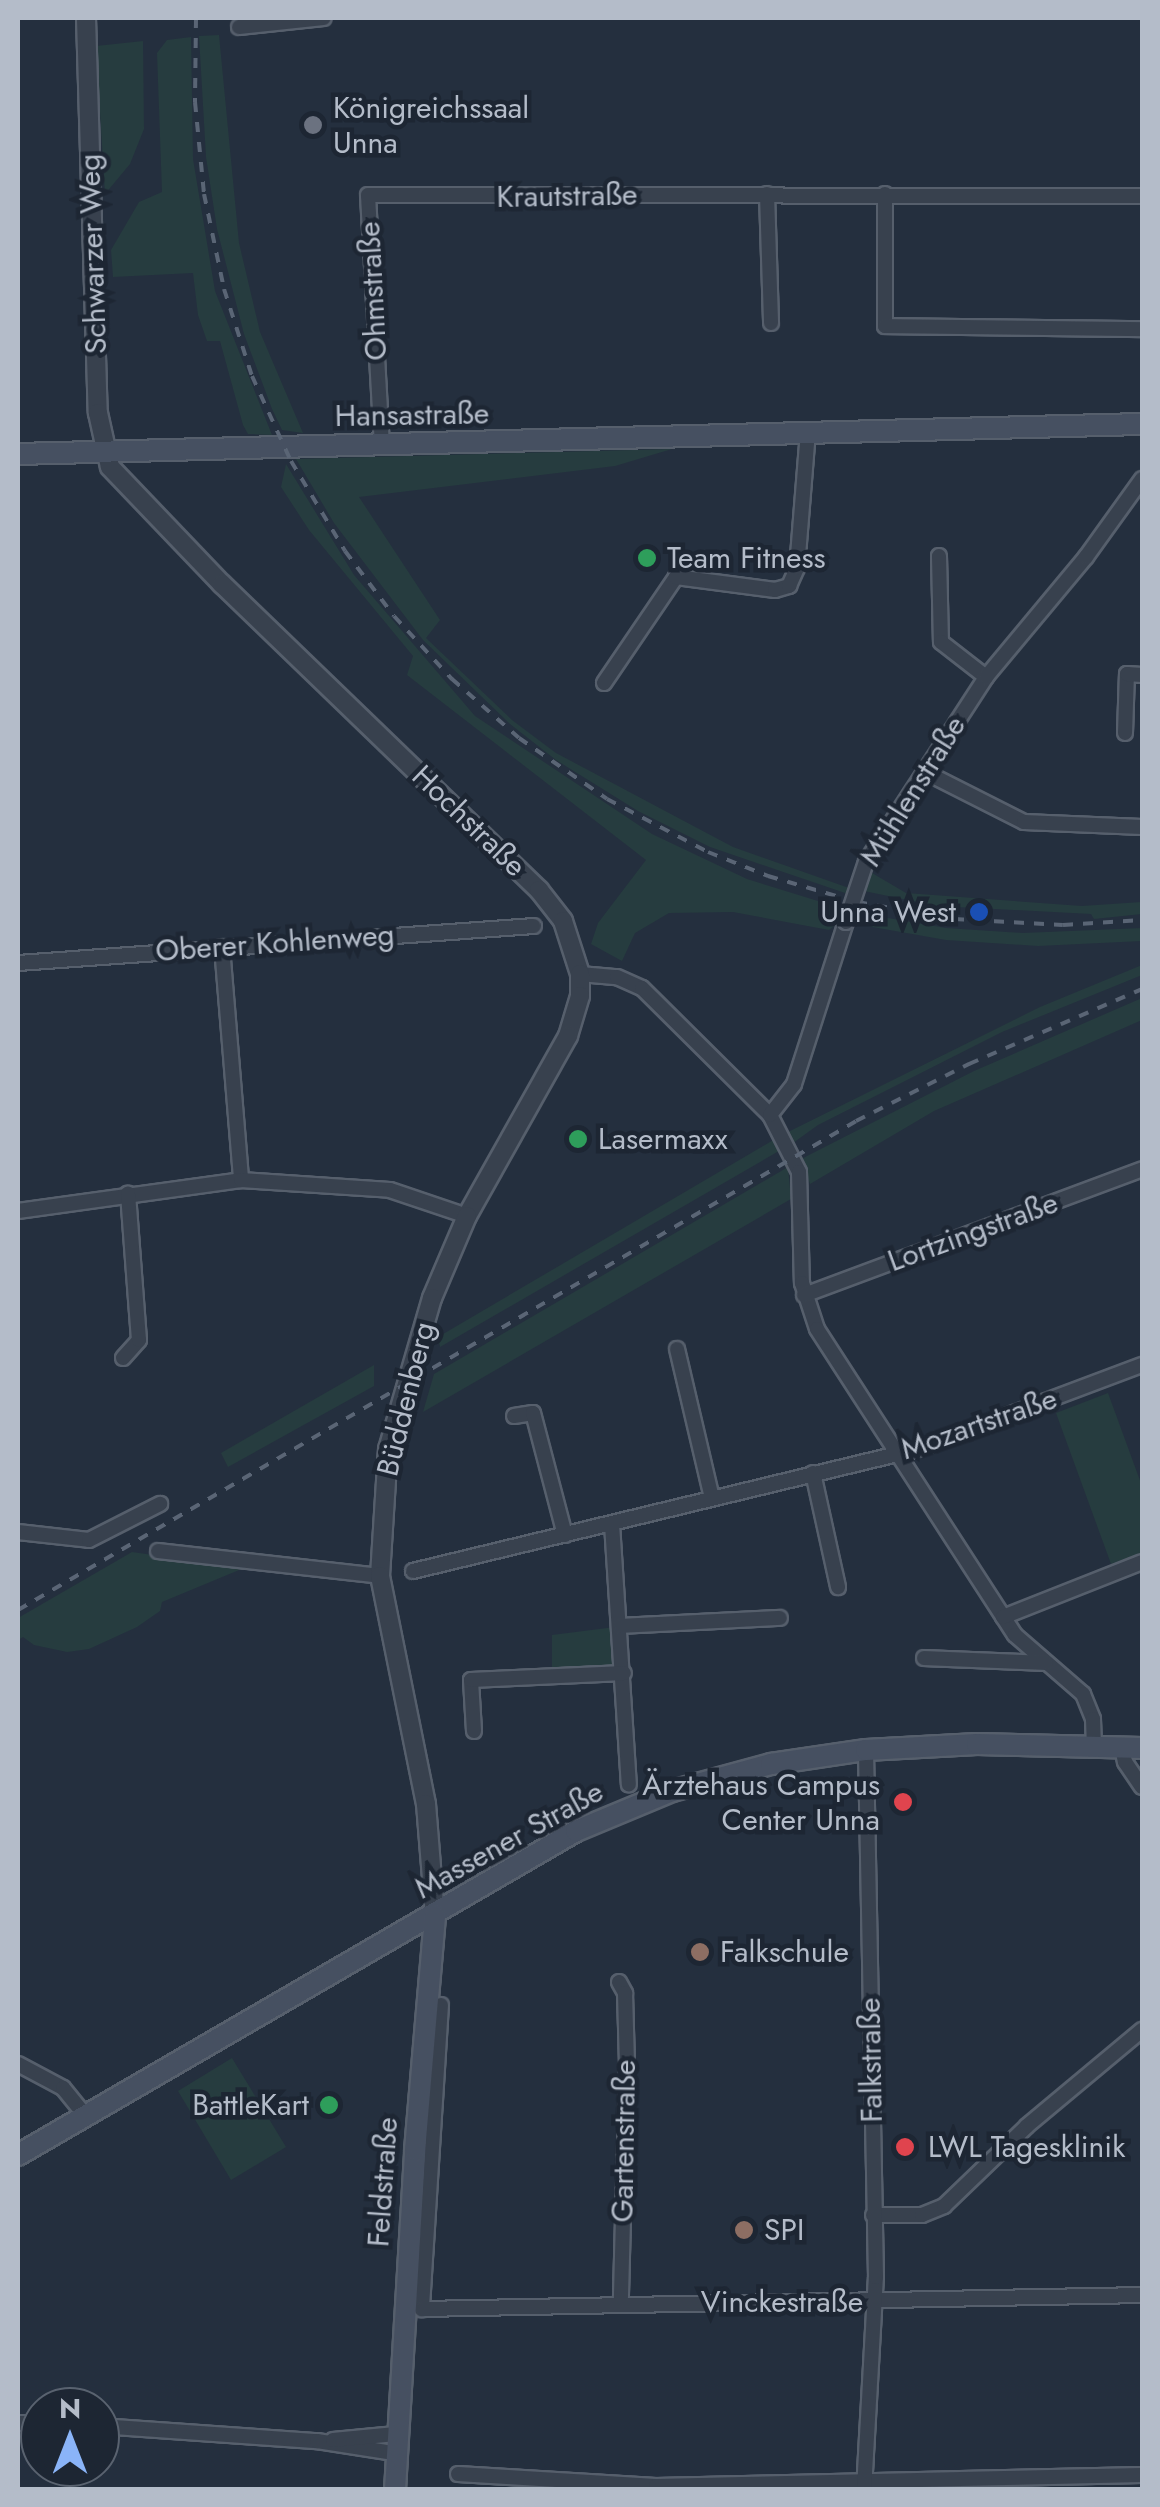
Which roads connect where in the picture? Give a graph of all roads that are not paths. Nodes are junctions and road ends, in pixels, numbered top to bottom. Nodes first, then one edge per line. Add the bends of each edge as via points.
1 (324, 18) edge
2 (86, 20) edge
3 (239, 27) dead end
4 (767, 194) junction
5 (884, 194) junction
6 (368, 195) joint
7 (1142, 196) edge
8 (771, 323) dead end
9 (1142, 329) edge
10 (1142, 424) edge
11 (808, 431) junction
12 (382, 446) junction
13 (104, 452) junction
14 (136, 452) junction
15 (18, 454) edge
16 (1142, 478) edge
17 (154, 515) junction
18 (939, 556) dead end
19 (1142, 675) edge
20 (986, 677) junction
21 (604, 683) dead end
22 (1125, 733) dead end
23 (923, 771) junction
24 (1142, 827) edge
25 (534, 926) dead end
26 (222, 947) junction
27 (18, 963) edge
28 (580, 974) junction
29 (770, 1116) junction
30 (1142, 1170) edge
31 (241, 1180) junction
32 (128, 1193) junction
33 (18, 1211) edge
34 (467, 1216) junction
35 (804, 1295) junction
36 (676, 1349) dead end
37 (122, 1358) dead end
38 (1142, 1365) edge
39 (514, 1416) dead end
40 (900, 1453) junction
41 (813, 1474) junction
42 (712, 1498) junction
43 (160, 1504) dead end
44 (612, 1524) junction
45 (18, 1532) edge
46 (565, 1536) junction
47 (158, 1551) dead end
48 (1142, 1562) edge
49 (412, 1571) dead end
50 (380, 1576) junction
51 (838, 1587) dead end
52 (1002, 1617) junction
53 (780, 1618) dead end
54 (621, 1626) junction
55 (924, 1658) dead end
56 (1046, 1664) junction
57 (624, 1674) junction
58 (474, 1730) dead end
59 (1094, 1746) junction
60 (1132, 1748) edge
61 (866, 1750) junction
62 (629, 1784) dead end
63 (1142, 1787) edge
64 (435, 1916) junction
65 (619, 1982) dead end
66 (442, 2005) dead end
67 (1142, 2030) edge
68 (18, 2064) edge
69 (86, 2116) junction
70 (18, 2155) edge
71 (872, 2214) junction
72 (1142, 2295) edge
73 (876, 2301) junction
74 (620, 2302) junction
75 (422, 2309) joint
76 (120, 2427) edge
77 (395, 2444) junction
78 (458, 2474) dead end
79 (1142, 2475) edge
80 (864, 2486) edge
81 (386, 2490) edge
82 (395, 2490) edge

1 - 3 street
2 - 13 street, Schwarzer Weg via 91,262
4 - 5 street, Krautstraße
4 - 6 street, Krautstraße
4 - 8 street
5 - 7 street, Krautstraße
5 - 9 street via 885,326
6 - 12 street, Ohmstraße
10 - 11 main road, Hansastraße
11 - 12 main road, Hansastraße
11 - 21 street via 797,568 789,586 676,578
12 - 14 main road, Hansastraße
13 - 14 main road, Hansastraße
13 - 15 main road, Hansastraße
13 - 17 street, Hochstraße via 116,476
14 - 17 street, Hochstraße via 129,472
16 - 20 street, Mühlenstraße
17 - 28 street, Hochstraße via 539,890 564,921
18 - 20 street via 941,642
19 - 22 street via 1126,674
20 - 23 street, Mühlenstraße
23 - 24 street via 1024,822
23 - 29 street, Mühlenstraße, bridge via 866,862 794,1084
25 - 26 street, Oberer Kohlenweg
26 - 27 street, Oberer Kohlenweg
26 - 31 street
28 - 29 street via 617,977 642,988
28 - 34 street, Büddenberg via 568,1036
29 - 35 street via 799,1172
30 - 35 street, Lortzingstraße
31 - 32 street
31 - 34 street via 390,1190
32 - 33 street
32 - 37 street via 139,1340
34 - 50 street, Büddenberg via 428,1307 400,1399 384,1480
35 - 40 street via 817,1328
36 - 42 street
38 - 40 street, Mozartstraße
39 - 46 street via 533,1413
40 - 41 street, Mozartstraße
40 - 52 street
41 - 42 street, Mozartstraße
41 - 51 street
42 - 44 street, Mozartstraße
43 - 45 street via 89,1540
44 - 46 street, Mozartstraße
44 - 54 street
46 - 49 street, Mozartstraße
47 - 50 street
48 - 52 street
50 - 64 street, Büddenberg via 426,1804
52 - 56 street
53 - 54 street
54 - 57 street
55 - 56 street
56 - 59 street via 1082,1694
57 - 58 street via 471,1680
57 - 62 street
59 - 60 main road, Massener Straße
59 - 61 main road, Massener Straße
60 - 63 street via 1125,1762
61 - 64 main road, Massener Straße via 771,1764 630,1806
61 - 71 street, Falkstraße
64 - 69 main road, Massener Straße
64 - 77 main road, Feldstraße
65 - 74 street, Gartenstraße via 625,1992 627,2066
66 - 75 street, Feldstraße
67 - 71 street via 944,2206 922,2214
68 - 69 street via 63,2088
69 - 70 main road, Massener Straße
71 - 73 street, Falkstraße
72 - 73 street, Vinckestraße
73 - 74 street, Vinckestraße
73 - 80 street, Falkstraße
74 - 75 street, Vinckestraße
76 - 77 street
77 - 81 main road, Feldstraße
77 - 82 main road, Feldstraße
78 - 80 street via 656,2486
79 - 80 street

